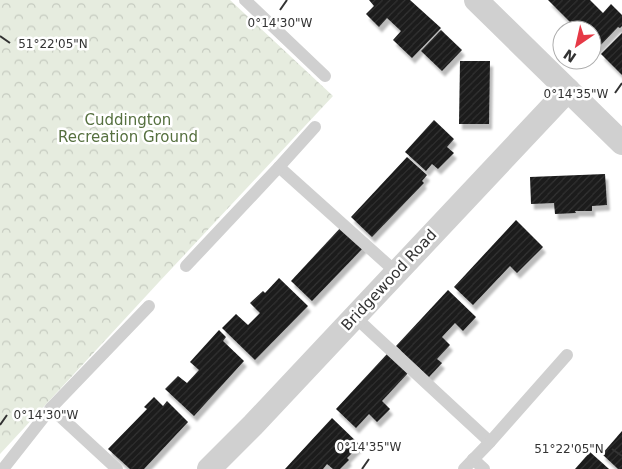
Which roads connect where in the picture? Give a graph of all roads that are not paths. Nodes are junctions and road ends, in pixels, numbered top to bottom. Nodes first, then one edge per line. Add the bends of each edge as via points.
1 (245, 0) edge
2 (476, 0) edge
3 (324, 76) dead end
4 (568, 90) junction
5 (315, 126) dead end
6 (622, 143) edge
7 (279, 167) junction
8 (186, 266) dead end
9 (396, 272) junction
10 (149, 306) dead end
11 (355, 317) junction
12 (567, 355) dead end
13 (52, 408) junction
14 (490, 442) junction
15 (473, 459) junction
16 (4, 469) edge
17 (117, 469) edge
18 (209, 469) edge
19 (464, 469) edge
20 (484, 469) edge

1 - 3 lane
2 - 4 street
4 - 6 street
4 - 9 street, Bridgewood Road
5 - 7 lane
7 - 8 lane
7 - 9 lane
9 - 11 street, Bridgewood Road
10 - 13 lane
11 - 14 lane
11 - 18 street, Bridgewood Road
12 - 14 lane
13 - 16 lane
13 - 17 lane
14 - 15 lane
15 - 19 lane
15 - 20 lane

